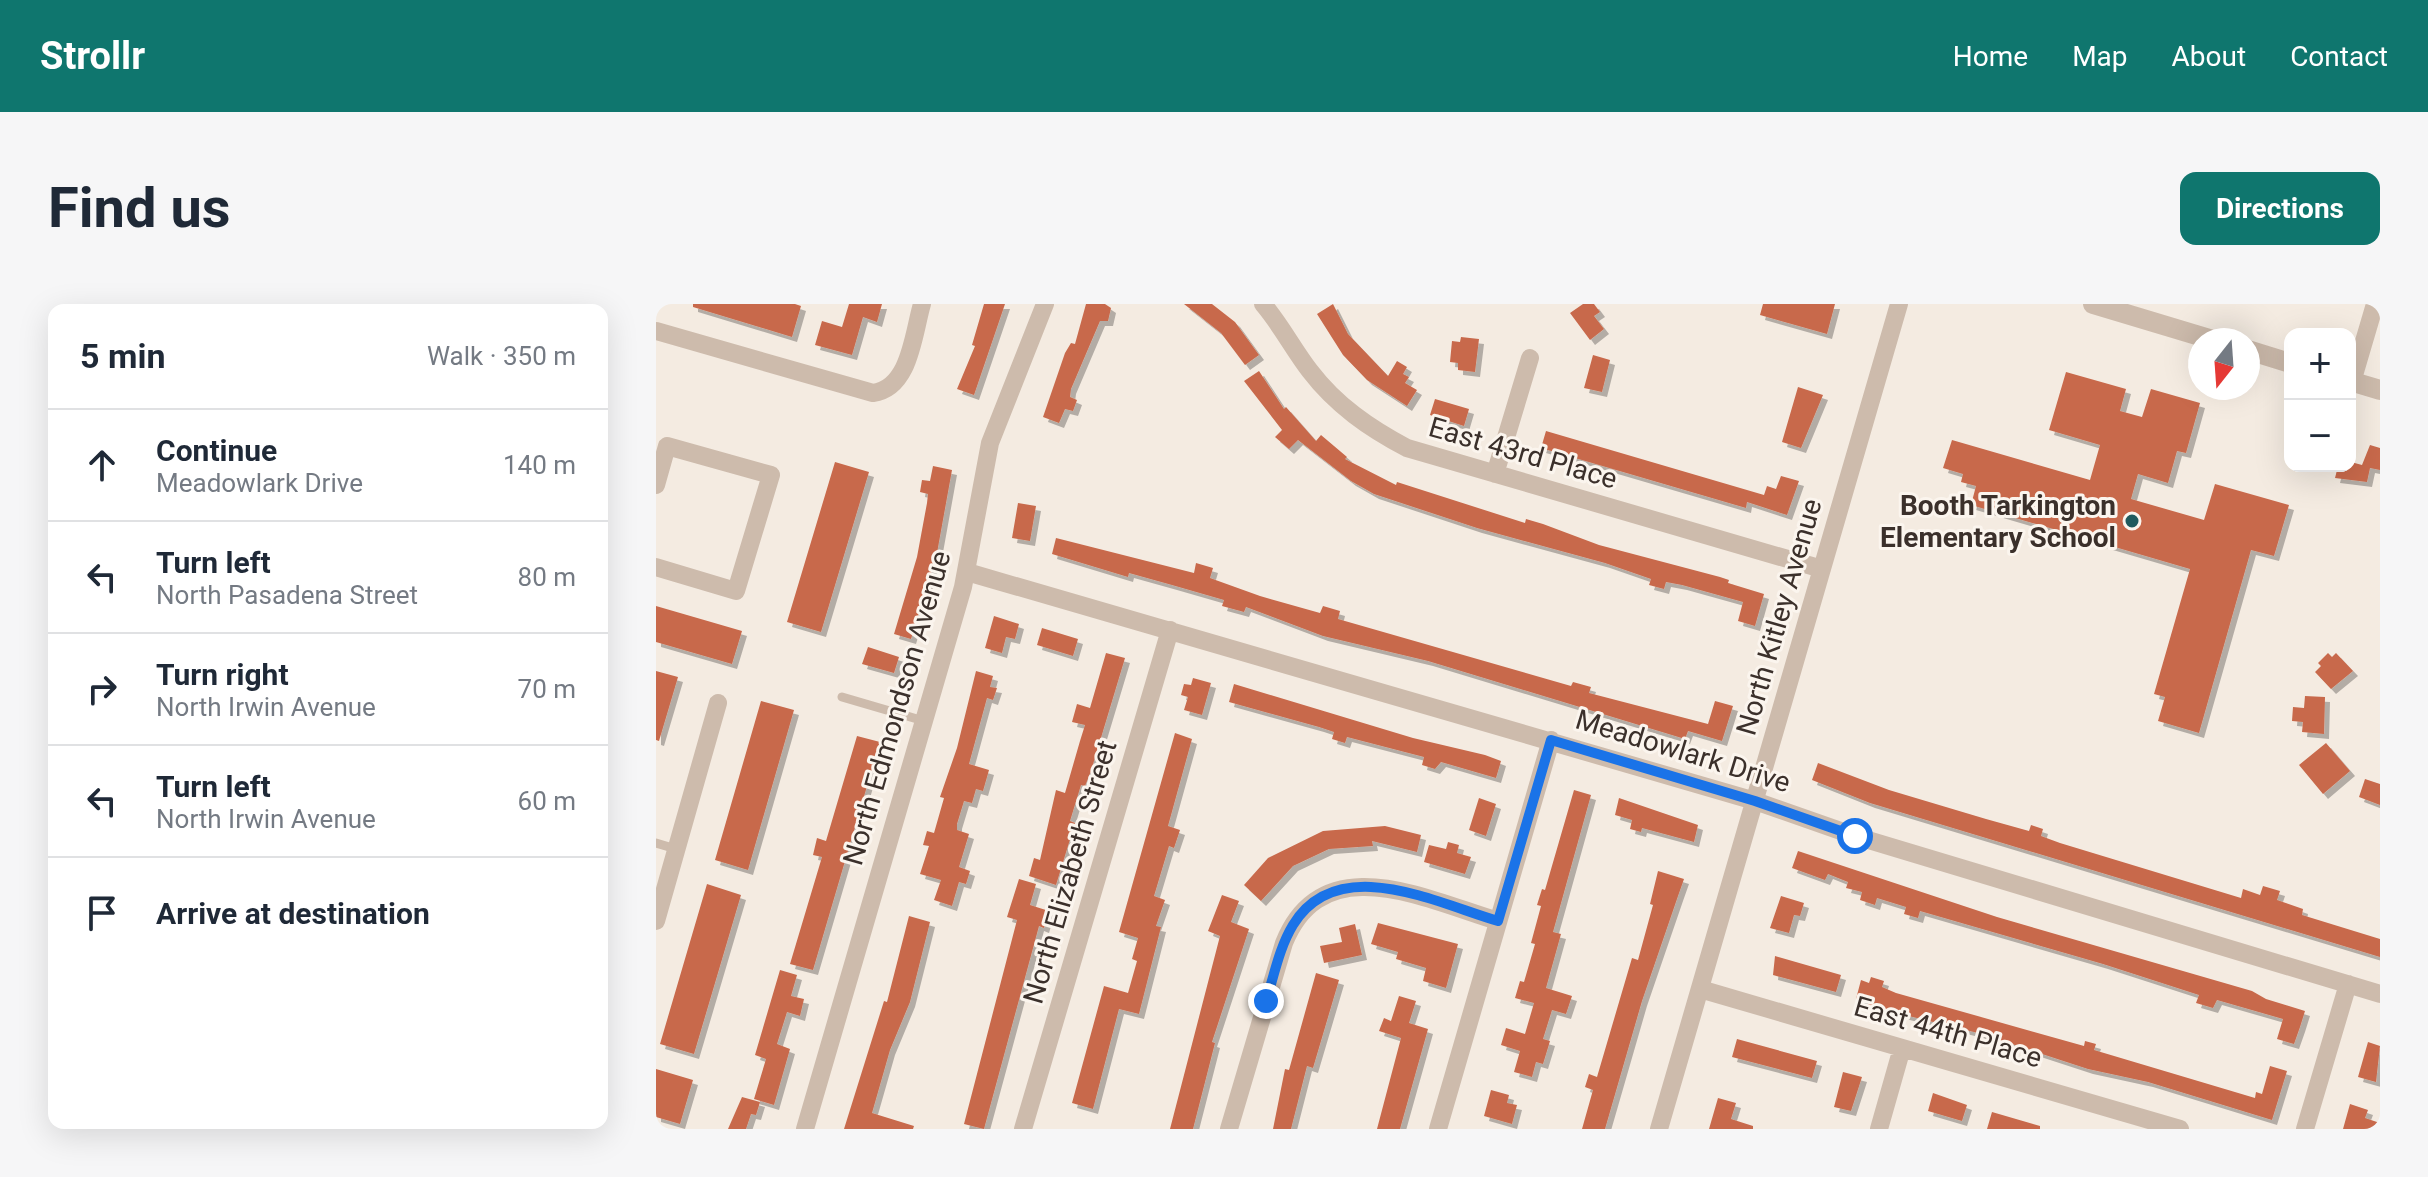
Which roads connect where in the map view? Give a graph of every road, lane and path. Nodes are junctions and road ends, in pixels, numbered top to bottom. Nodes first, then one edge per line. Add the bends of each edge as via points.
1 (922, 304) edge
2 (1045, 304) edge
3 (1263, 304) edge
4 (1899, 304) edge
5 (2093, 304) edge
6 (2375, 304) edge
7 (656, 331) edge
8 (2188, 332) edge
9 (2260, 354) edge
10 (1530, 358) dead end
11 (2284, 361) edge
12 (2356, 365) edge
13 (2356, 383) edge
14 (2380, 390) edge
15 (1495, 474) junction
16 (656, 485) edge
17 (656, 567) edge
18 (1822, 569) junction
19 (967, 572) junction
20 (1170, 630) junction
21 (842, 697) dead end
22 (718, 703) dead end
23 (924, 721) junction
24 (1551, 740) junction
25 (1755, 801) junction
26 (656, 843) edge
27 (676, 849) junction
28 (660, 889) edge
29 (656, 921) edge
30 (1498, 921) junction
31 (2348, 984) junction
32 (1700, 989) junction
33 (2380, 994) edge
34 (1902, 1048) junction
35 (805, 1129) edge
36 (1023, 1129) edge
37 (1229, 1129) edge
38 (1438, 1129) edge
39 (1659, 1129) edge
40 (1879, 1129) edge
41 (2180, 1129) edge
42 (2305, 1129) edge

1 - 7 street via 903,371 891,388 870,393
2 - 19 street, North Edmondson Avenue via 990,443
3 - 15 street, East 43rd Place via 1318,382 1364,424 1420,453
4 - 18 street, North Kitley Avenue
5 - 8 street
6 - 12 street
9 - 11 street
10 - 15 street
13 - 14 street
15 - 18 street, East 43rd Place
16 - 17 street via 667,446 771,475 736,591
18 - 25 street, North Kitley Avenue
19 - 20 street, Meadowlark Drive
19 - 23 street, North Edmondson Avenue
20 - 24 street, Meadowlark Drive
20 - 36 street, North Elizabeth Street
21 - 23 lane
22 - 27 street
23 - 35 street, North Edmondson Avenue
24 - 25 street, Meadowlark Drive
24 - 30 street
25 - 31 street, Meadowlark Drive
25 - 32 street, North Kitley Avenue
26 - 27 lane
27 - 28 street
28 - 29 street
30 - 37 street via 1381,886 1347,887 1313,903 1284,943
30 - 38 street
31 - 33 street, Meadowlark Drive
31 - 42 street
32 - 34 street, East 44th Place
32 - 39 street, North Kitley Avenue
34 - 40 street
34 - 41 street, East 44th Place

